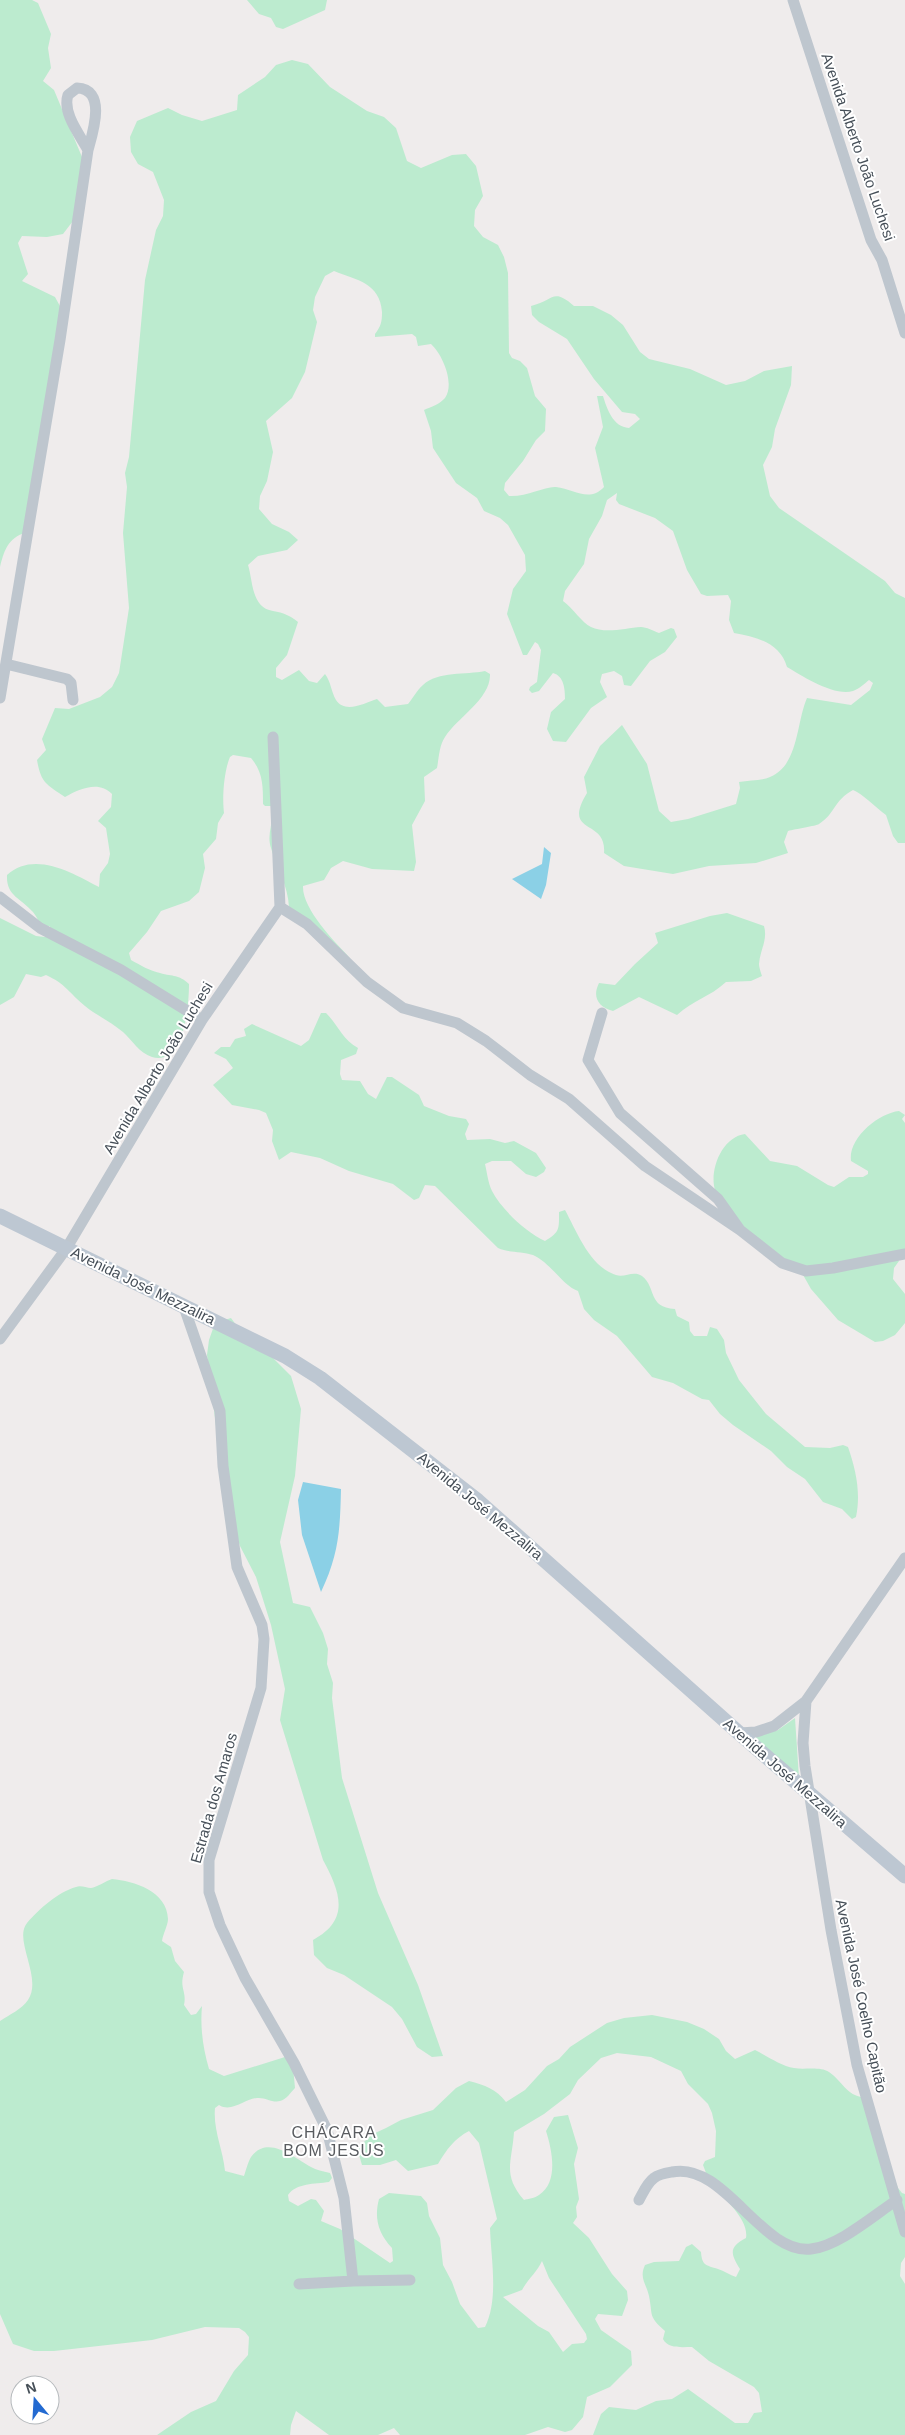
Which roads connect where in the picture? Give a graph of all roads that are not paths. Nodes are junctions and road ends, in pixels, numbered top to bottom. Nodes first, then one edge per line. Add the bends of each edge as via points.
1 (793, 0) edge
2 (88, 150) junction
3 (905, 332) edge
4 (6, 664) junction
5 (0, 698) edge
6 (73, 700) dead end
7 (273, 737) dead end
8 (0, 897) edge
9 (280, 907) junction
10 (602, 1013) dead end
11 (202, 1020) junction
12 (0, 1216) edge
13 (740, 1230) junction
14 (66, 1249) junction
15 (905, 1254) edge
16 (184, 1307) junction
17 (0, 1339) edge
18 (905, 1558) edge
19 (806, 1701) junction
20 (739, 1733) junction
21 (808, 1793) junction
22 (905, 1876) edge
23 (639, 2200) dead end
24 (897, 2200) junction
25 (905, 2232) edge
26 (410, 2280) dead end
27 (353, 2281) junction
28 (300, 2284) dead end

1 - 3 street, Avenida Alberto João Luchesi via 871,240 882,260
2 - 2 street via 95,122 95,104 89,91 78,88 68,95 67,105
2 - 4 street
4 - 5 street
4 - 6 street via 67,679 71,683
7 - 9 street
8 - 11 street via 40,928 122,970
9 - 11 street, Avenida Alberto João Luchesi
9 - 13 street via 307,924 367,982 403,1008 457,1023 486,1042 574,1103 646,1166
10 - 13 street via 588,1060 620,1113 718,1200
11 - 14 street, Avenida Alberto João Luchesi
12 - 14 main road, Avenida José Mezzalira
13 - 15 street via 782,1263 806,1271
14 - 16 main road, Avenida José Mezzalira
14 - 17 street, Avenida Alberto João Luchesi
16 - 20 main road, Avenida José Mezzalira via 285,1356 374,1419 478,1500
16 - 27 street, Estrada dos Amaros via 220,1410 224,1475 237,1567 262,1624 264,1639 261,1688 209,1860 209,1892 220,1925 245,1978 294,2062 327,2130 344,2198
18 - 19 street
19 - 20 street via 774,1726
19 - 21 street, Avenida José Coelho Capitão via 804,1743
20 - 21 main road, Avenida José Mezzalira
21 - 22 main road, Avenida José Mezzalira
21 - 24 street, Avenida José Coelho Capitão via 830,1930 857,2065
23 - 24 street via 654,2178 677,2171 691,2171 730,2196 783,2241 798,2248 811,2249 843,2236
24 - 25 street, Avenida José Coelho Capitão
26 - 27 street
27 - 28 street

